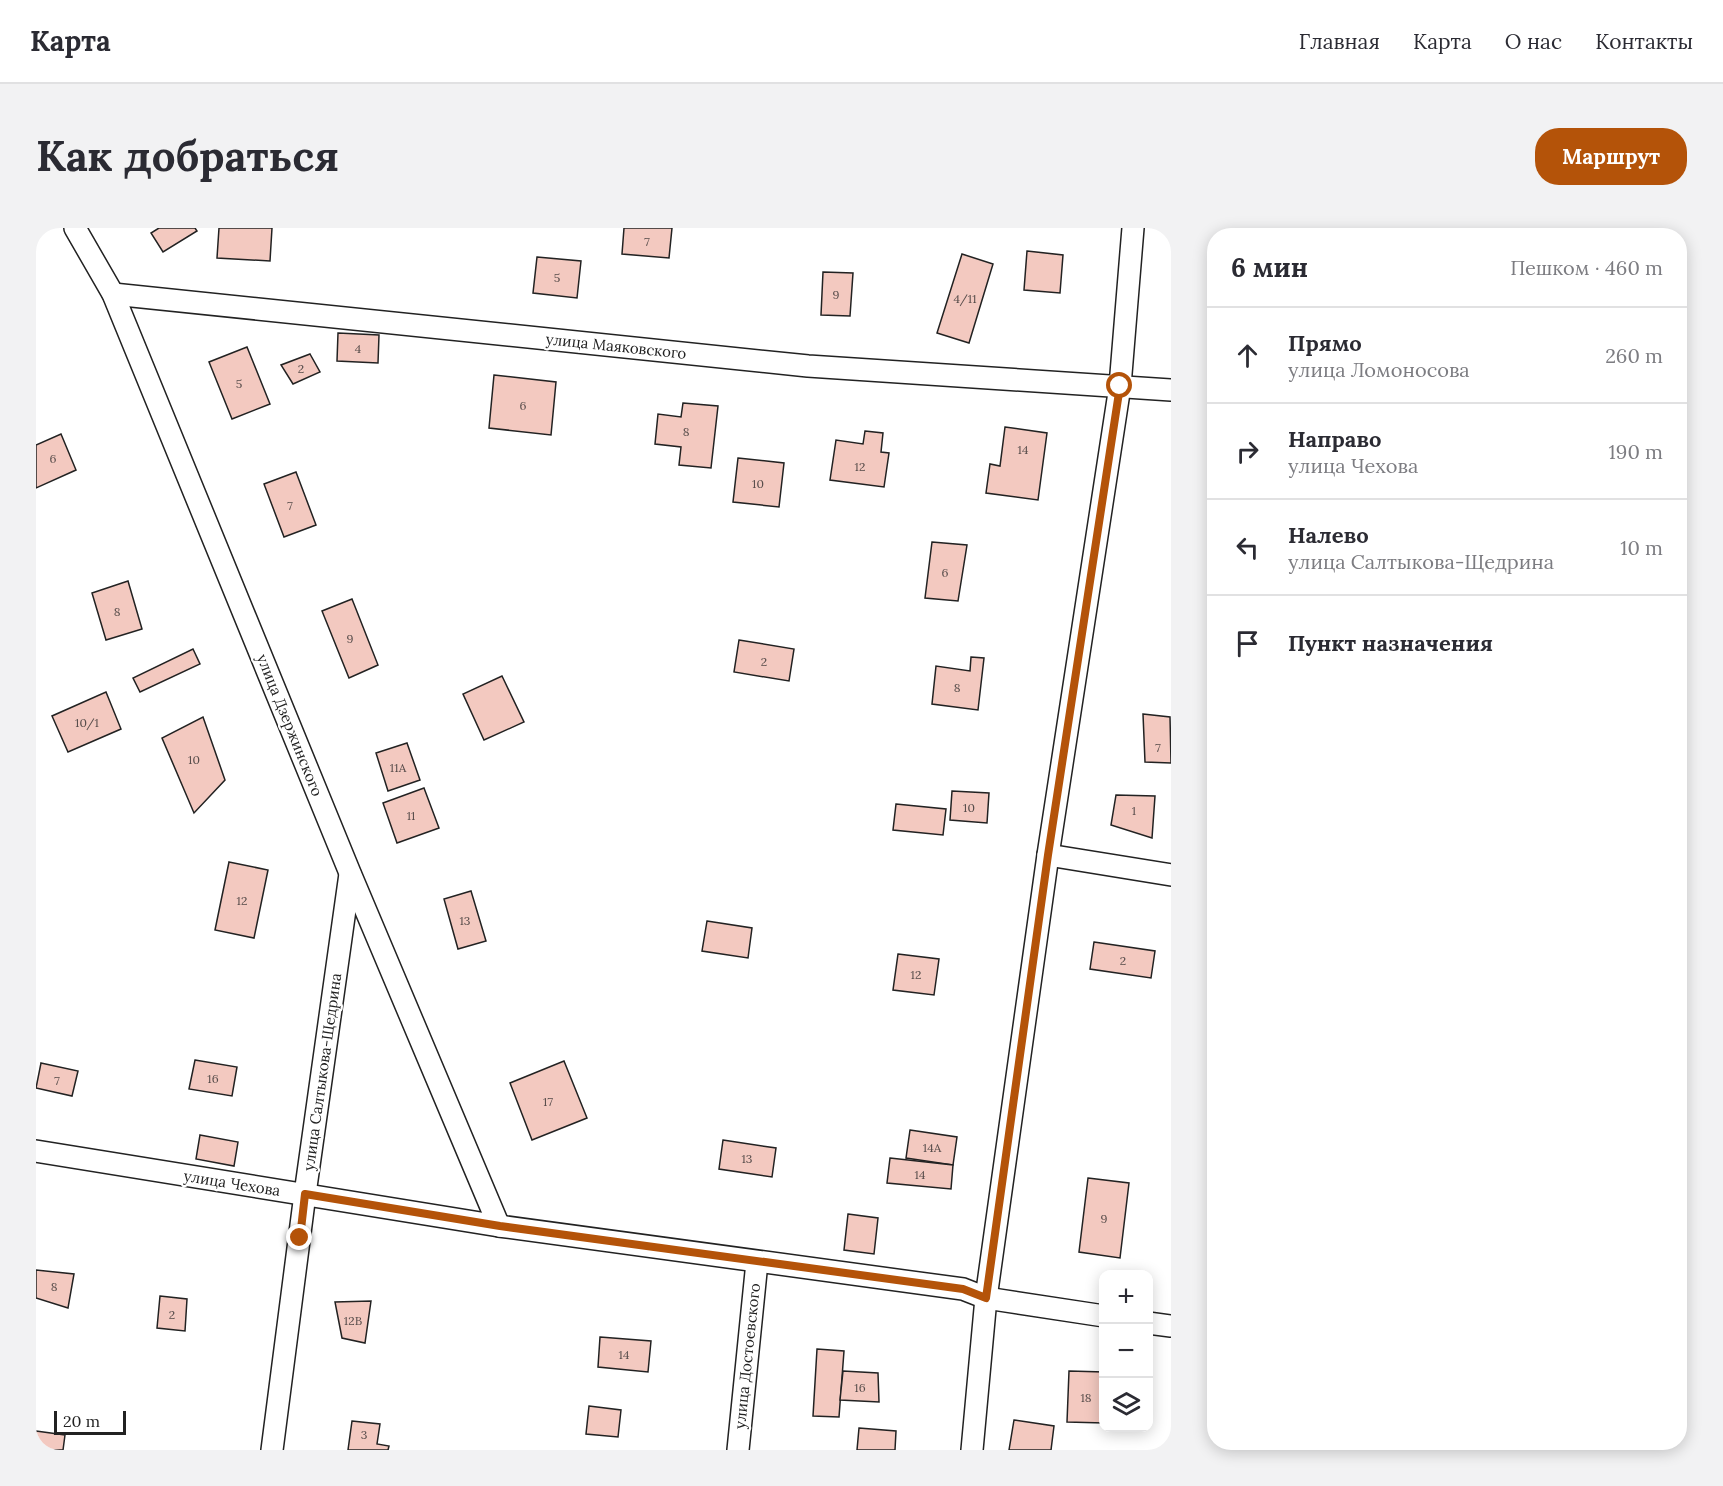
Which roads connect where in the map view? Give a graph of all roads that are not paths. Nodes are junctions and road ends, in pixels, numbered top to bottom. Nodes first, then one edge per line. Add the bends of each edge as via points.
1 (75, 228) edge
2 (1133, 228) edge
3 (113, 294) junction
4 (1120, 386) junction
5 (1171, 390) edge
6 (1048, 855) junction
7 (351, 873) junction
8 (1171, 875) edge
9 (36, 1151) edge
10 (305, 1194) junction
11 (500, 1226) junction
12 (757, 1262) junction
13 (986, 1298) junction
14 (1099, 1315) edge
15 (1153, 1324) edge
16 (1171, 1326) edge
17 (272, 1450) edge
18 (738, 1450) edge
19 (972, 1450) edge

1 - 3 street, улица Дзержинского
2 - 4 street
3 - 4 street, улица Маяковского via 808,366
3 - 7 street, улица Дзержинского
4 - 5 street, улица Маяковского
4 - 6 street
6 - 8 street
6 - 13 street
7 - 10 street, улица Салтыкова-Щедрина
7 - 11 street, улица Дзержинского
9 - 10 street, улица Чехова
10 - 11 street, улица Чехова
10 - 17 street, улица Салтыкова-Щедрина
11 - 12 street, улица Чехова
12 - 13 street, улица Чехова via 963,1289
12 - 18 street, улица Достоевского
13 - 14 street, улица Чехова
13 - 19 street
15 - 16 street

